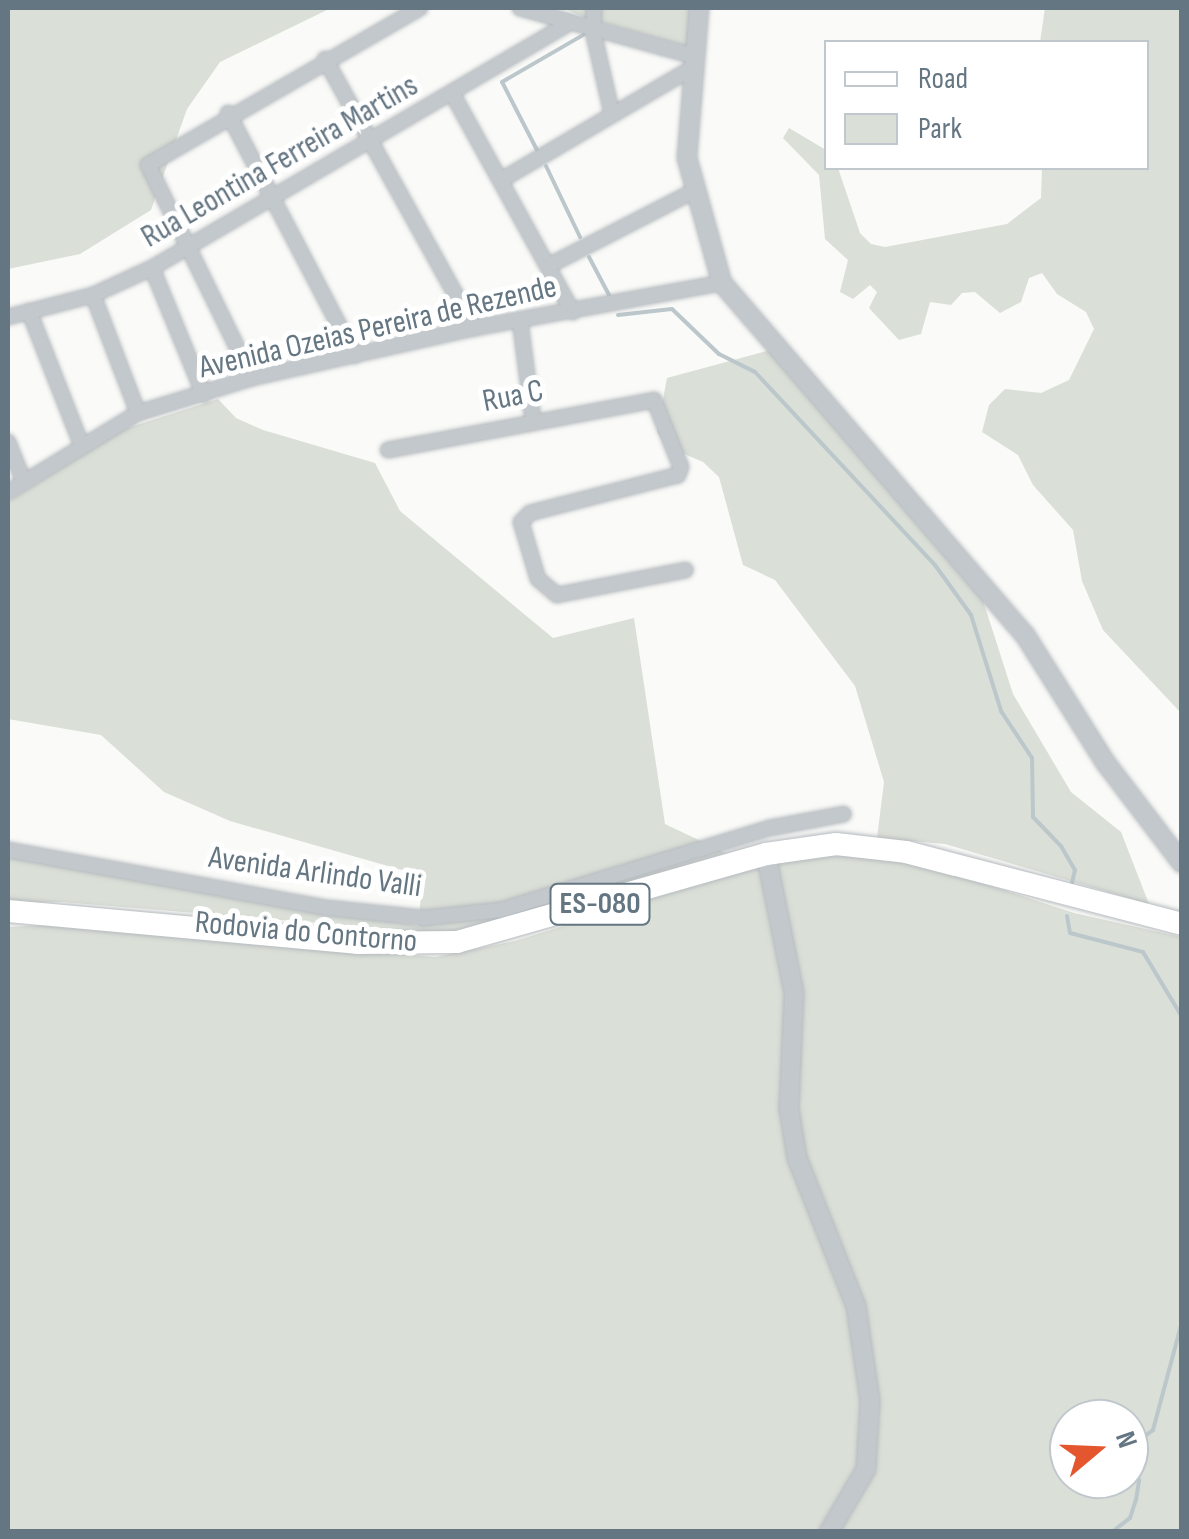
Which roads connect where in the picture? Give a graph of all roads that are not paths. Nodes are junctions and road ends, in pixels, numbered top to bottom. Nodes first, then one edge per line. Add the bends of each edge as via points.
1 (420, 8) edge
2 (520, 8) edge
3 (594, 8) edge
4 (698, 8) edge
5 (568, 25) junction
6 (592, 30) junction
7 (325, 60) junction
8 (692, 62) junction
9 (453, 95) junction
10 (228, 114) junction
11 (612, 114) junction
12 (366, 142) junction
13 (503, 179) junction
14 (692, 192) junction
15 (266, 196) junction
16 (188, 246) junction
17 (550, 265) junction
18 (152, 268) junction
19 (722, 284) junction
20 (92, 296) junction
21 (30, 312) junction
22 (573, 312) junction
23 (8, 317) edge
24 (520, 321) junction
25 (474, 328) junction
26 (356, 356) junction
27 (252, 378) junction
28 (204, 394) junction
29 (138, 413) junction
30 (534, 420) junction
31 (8, 442) edge
32 (82, 446) junction
33 (388, 450) dead end
34 (24, 482) junction
35 (8, 492) edge
36 (686, 570) dead end
37 (844, 814) dead end
38 (8, 850) edge
39 (766, 854) junction
40 (1182, 862) edge
41 (8, 911) edge
42 (1182, 924) edge
43 (828, 1532) edge

1 - 7 street
2 - 5 street
3 - 6 street
4 - 8 street
5 - 6 street
5 - 9 street, Rua Leontina Ferreira Martins
6 - 8 street
6 - 11 street
7 - 10 street
7 - 12 street
8 - 11 street
8 - 14 street
9 - 12 street, Rua Leontina Ferreira Martins
9 - 13 street
10 - 15 street
10 - 16 street via 148,165
11 - 13 street
12 - 15 street, Rua Leontina Ferreira Martins
12 - 25 street
13 - 17 street
14 - 17 street
14 - 19 street
15 - 16 street, Rua Leontina Ferreira Martins
15 - 26 street
16 - 18 street, Rua Leontina Ferreira Martins
16 - 27 street
17 - 22 street
18 - 20 street, Rua Leontina Ferreira Martins
18 - 28 street
19 - 22 street, Avenida Ozeias Pereira de Rezende
19 - 40 street via 1025,634 1105,762
20 - 21 street, Rua Leontina Ferreira Martins
20 - 29 street
21 - 23 street, Rua Leontina Ferreira Martins
21 - 32 street
22 - 24 street, Avenida Ozeias Pereira de Rezende
24 - 25 street, Avenida Ozeias Pereira de Rezende
24 - 30 street
25 - 26 street, Avenida Ozeias Pereira de Rezende
26 - 27 street, Avenida Ozeias Pereira de Rezende
27 - 28 street, Avenida Ozeias Pereira de Rezende
28 - 29 street, Avenida Ozeias Pereira de Rezende
29 - 32 street, Avenida Ozeias Pereira de Rezende
30 - 33 street, Rua C
30 - 36 street, Rua C via 650,400 661,409 681,467 678,475 530,513 521,522 538,579 557,595
31 - 34 street
32 - 34 street, Avenida Ozeias Pereira de Rezende
34 - 35 street, Avenida Ozeias Pereira de Rezende
37 - 38 street, Avenida Arlindo Valli via 770,828 500,910 424,918 328,908
39 - 41 main road, Rodovia do Contorno / ES-080 via 457,942 357,943
39 - 42 main road, Rodovia do Contorno / ES-080 via 873,845
39 - 43 street via 794,993 789,1108 797,1158 856,1306 870,1401 869,1460

